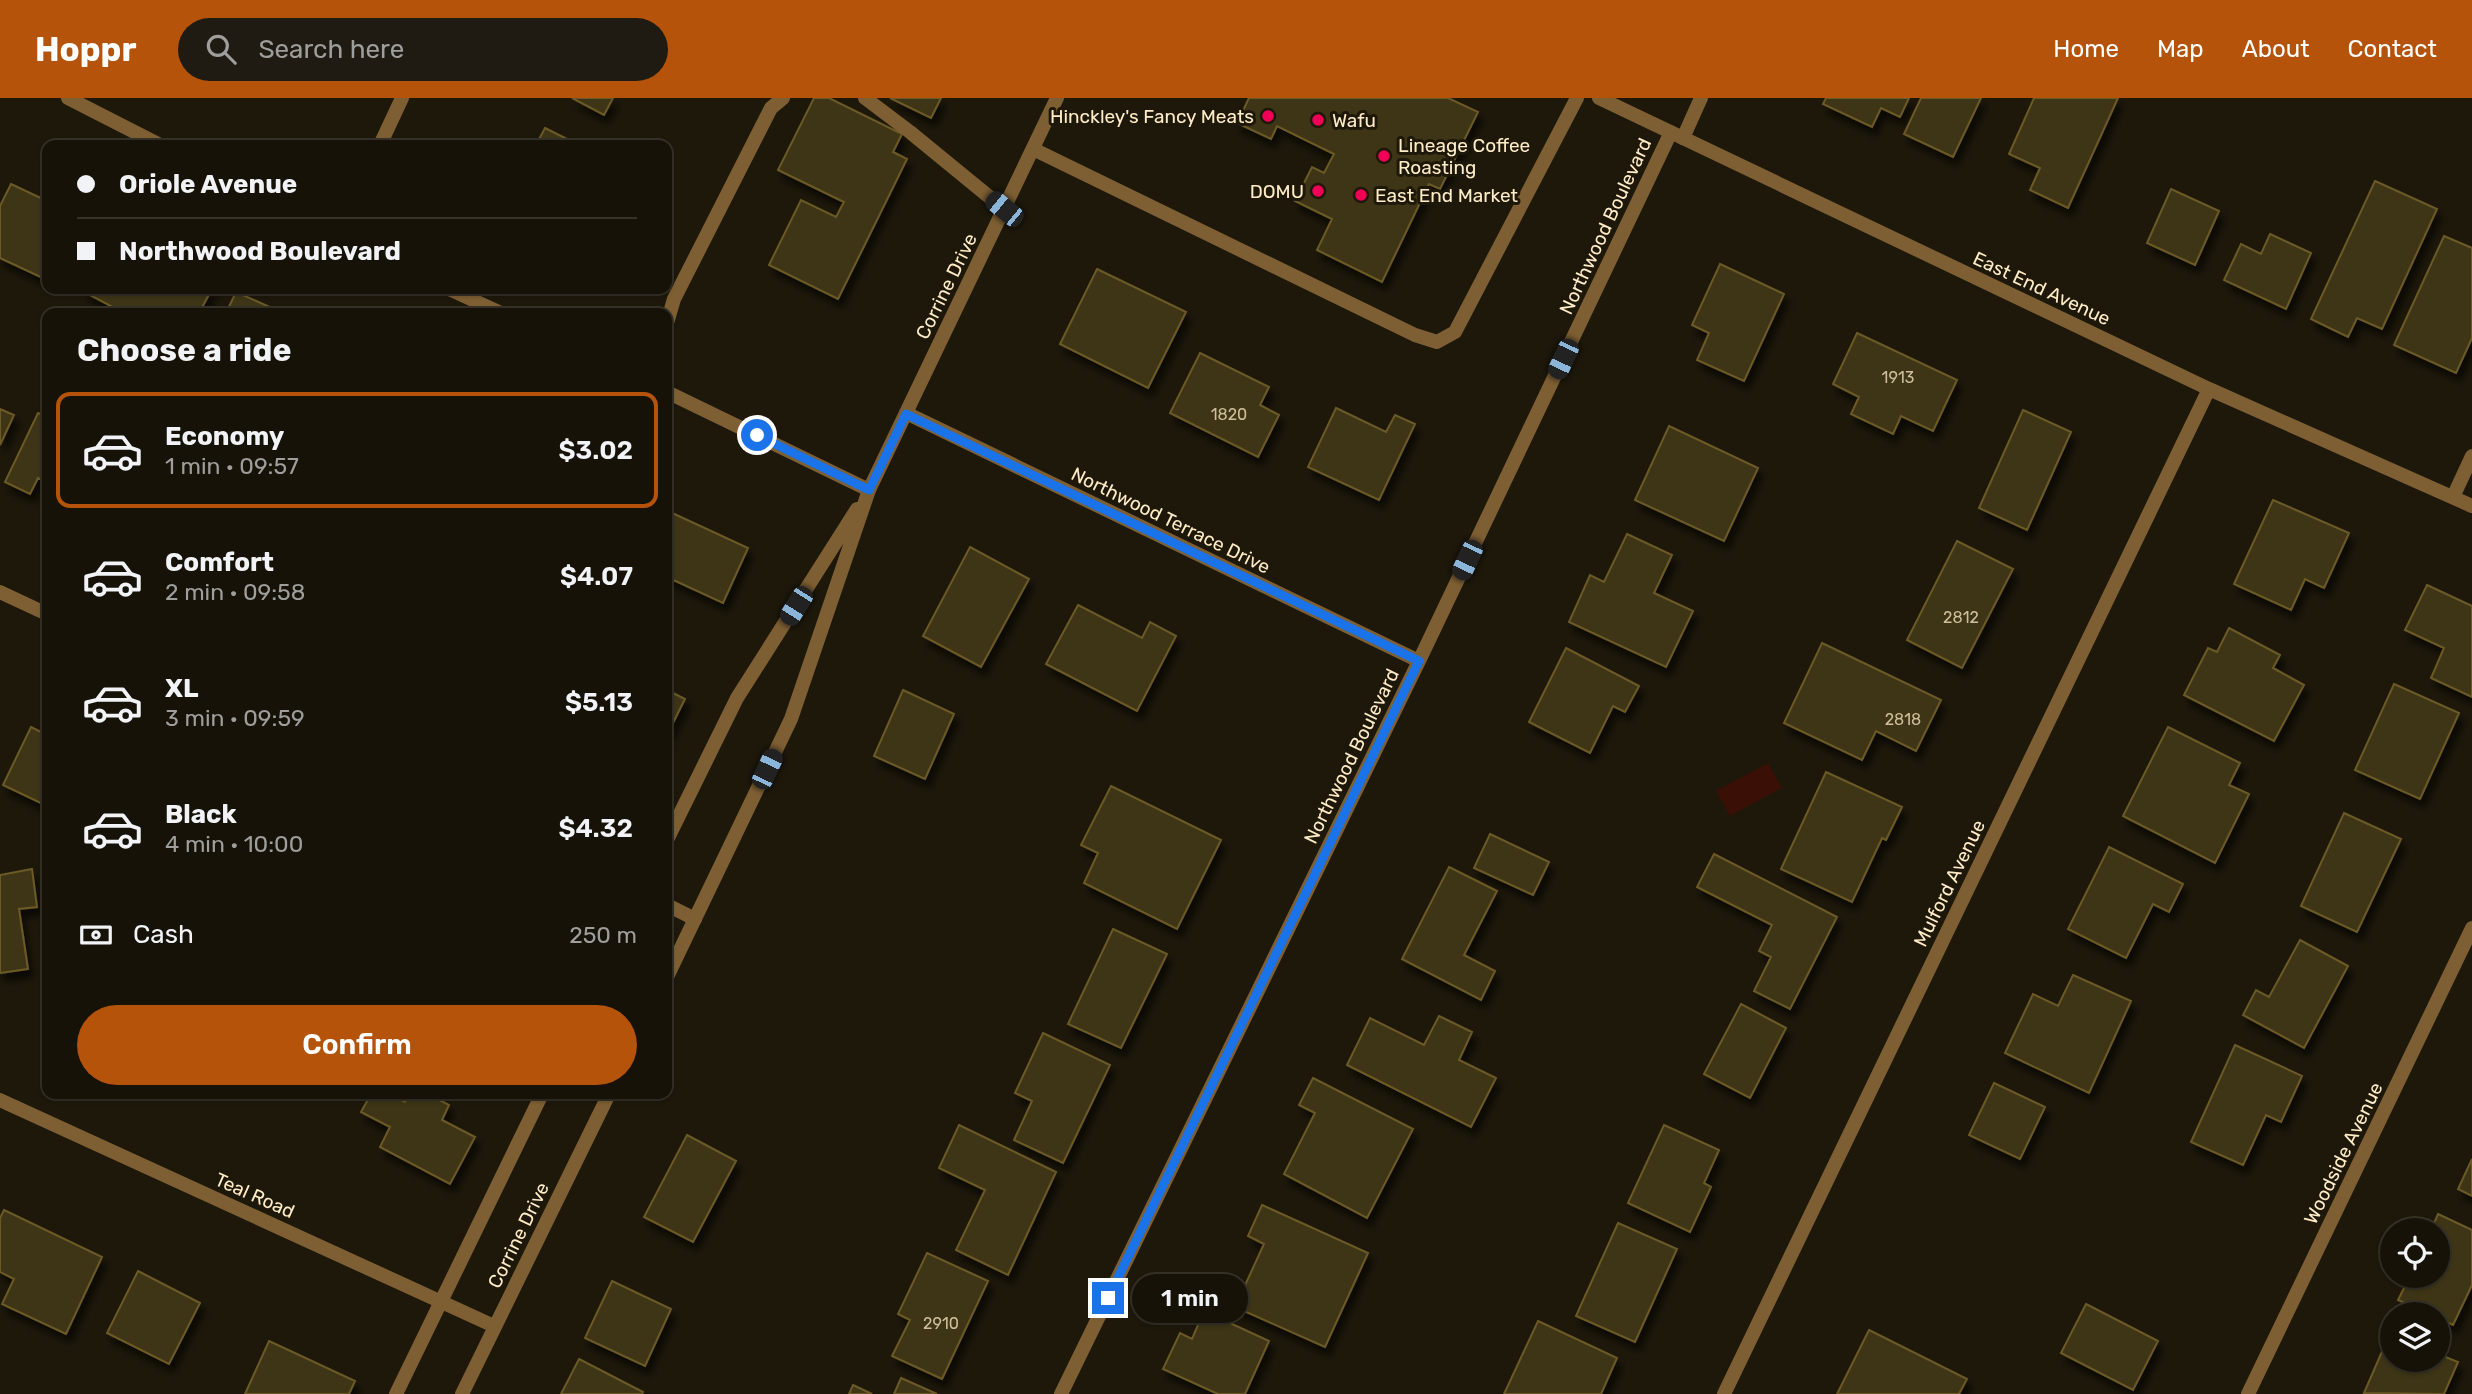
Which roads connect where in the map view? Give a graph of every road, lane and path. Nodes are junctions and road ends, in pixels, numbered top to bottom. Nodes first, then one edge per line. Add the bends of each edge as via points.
1 (68, 98) edge
2 (402, 98) edge
3 (783, 98) edge
4 (865, 98) edge
5 (1057, 98) edge
6 (1577, 98) edge
7 (1599, 98) edge
8 (1701, 98) edge
9 (1677, 135) junction
10 (150, 140) edge
11 (382, 140) edge
12 (1033, 149) junction
13 (1004, 209) junction
14 (460, 294) edge
15 (490, 308) edge
16 (671, 308) edge
17 (2209, 389) junction
18 (672, 393) edge
19 (906, 414) junction
20 (2472, 456) edge
21 (869, 490) junction
22 (2453, 497) junction
23 (2472, 506) edge
24 (0, 592) edge
25 (42, 612) edge
26 (1419, 661) junction
27 (672, 830) edge
28 (672, 908) edge
29 (695, 919) junction
30 (2472, 928) edge
31 (672, 967) edge
32 (540, 1099) edge
33 (607, 1099) edge
34 (0, 1100) edge
35 (441, 1301) junction
36 (494, 1326) junction
37 (396, 1394) edge
38 (462, 1394) edge
39 (1061, 1394) edge
40 (1724, 1394) edge
41 (2248, 1394) edge

1 - 10 street
2 - 11 street
3 - 16 street via 771,108
4 - 13 street
5 - 12 street, Corrine Drive
6 - 12 street via 1455,332 1437,342
7 - 9 street, East End Avenue
8 - 9 street, Northwood Boulevard
9 - 17 street, East End Avenue
9 - 26 street, Northwood Boulevard
12 - 13 street, Corrine Drive
13 - 19 street, Corrine Drive
14 - 15 street
17 - 22 street, East End Avenue
17 - 40 street, Mulford Avenue
18 - 21 street
19 - 21 street, Corrine Drive
19 - 26 street, Northwood Terrace Drive
20 - 22 street
21 - 27 street, Corrine Drive via 737,698
21 - 29 street, Corrine Drive via 791,719
22 - 23 street, East End Avenue
24 - 25 street
26 - 39 street, Northwood Boulevard
28 - 29 street
29 - 31 street, Corrine Drive
30 - 41 street, Woodside Avenue
32 - 35 street, Corrine Drive
33 - 36 street, Corrine Drive
34 - 35 street, Teal Road
35 - 36 street, Teal Road
35 - 37 street, Corrine Drive
36 - 38 street, Corrine Drive

